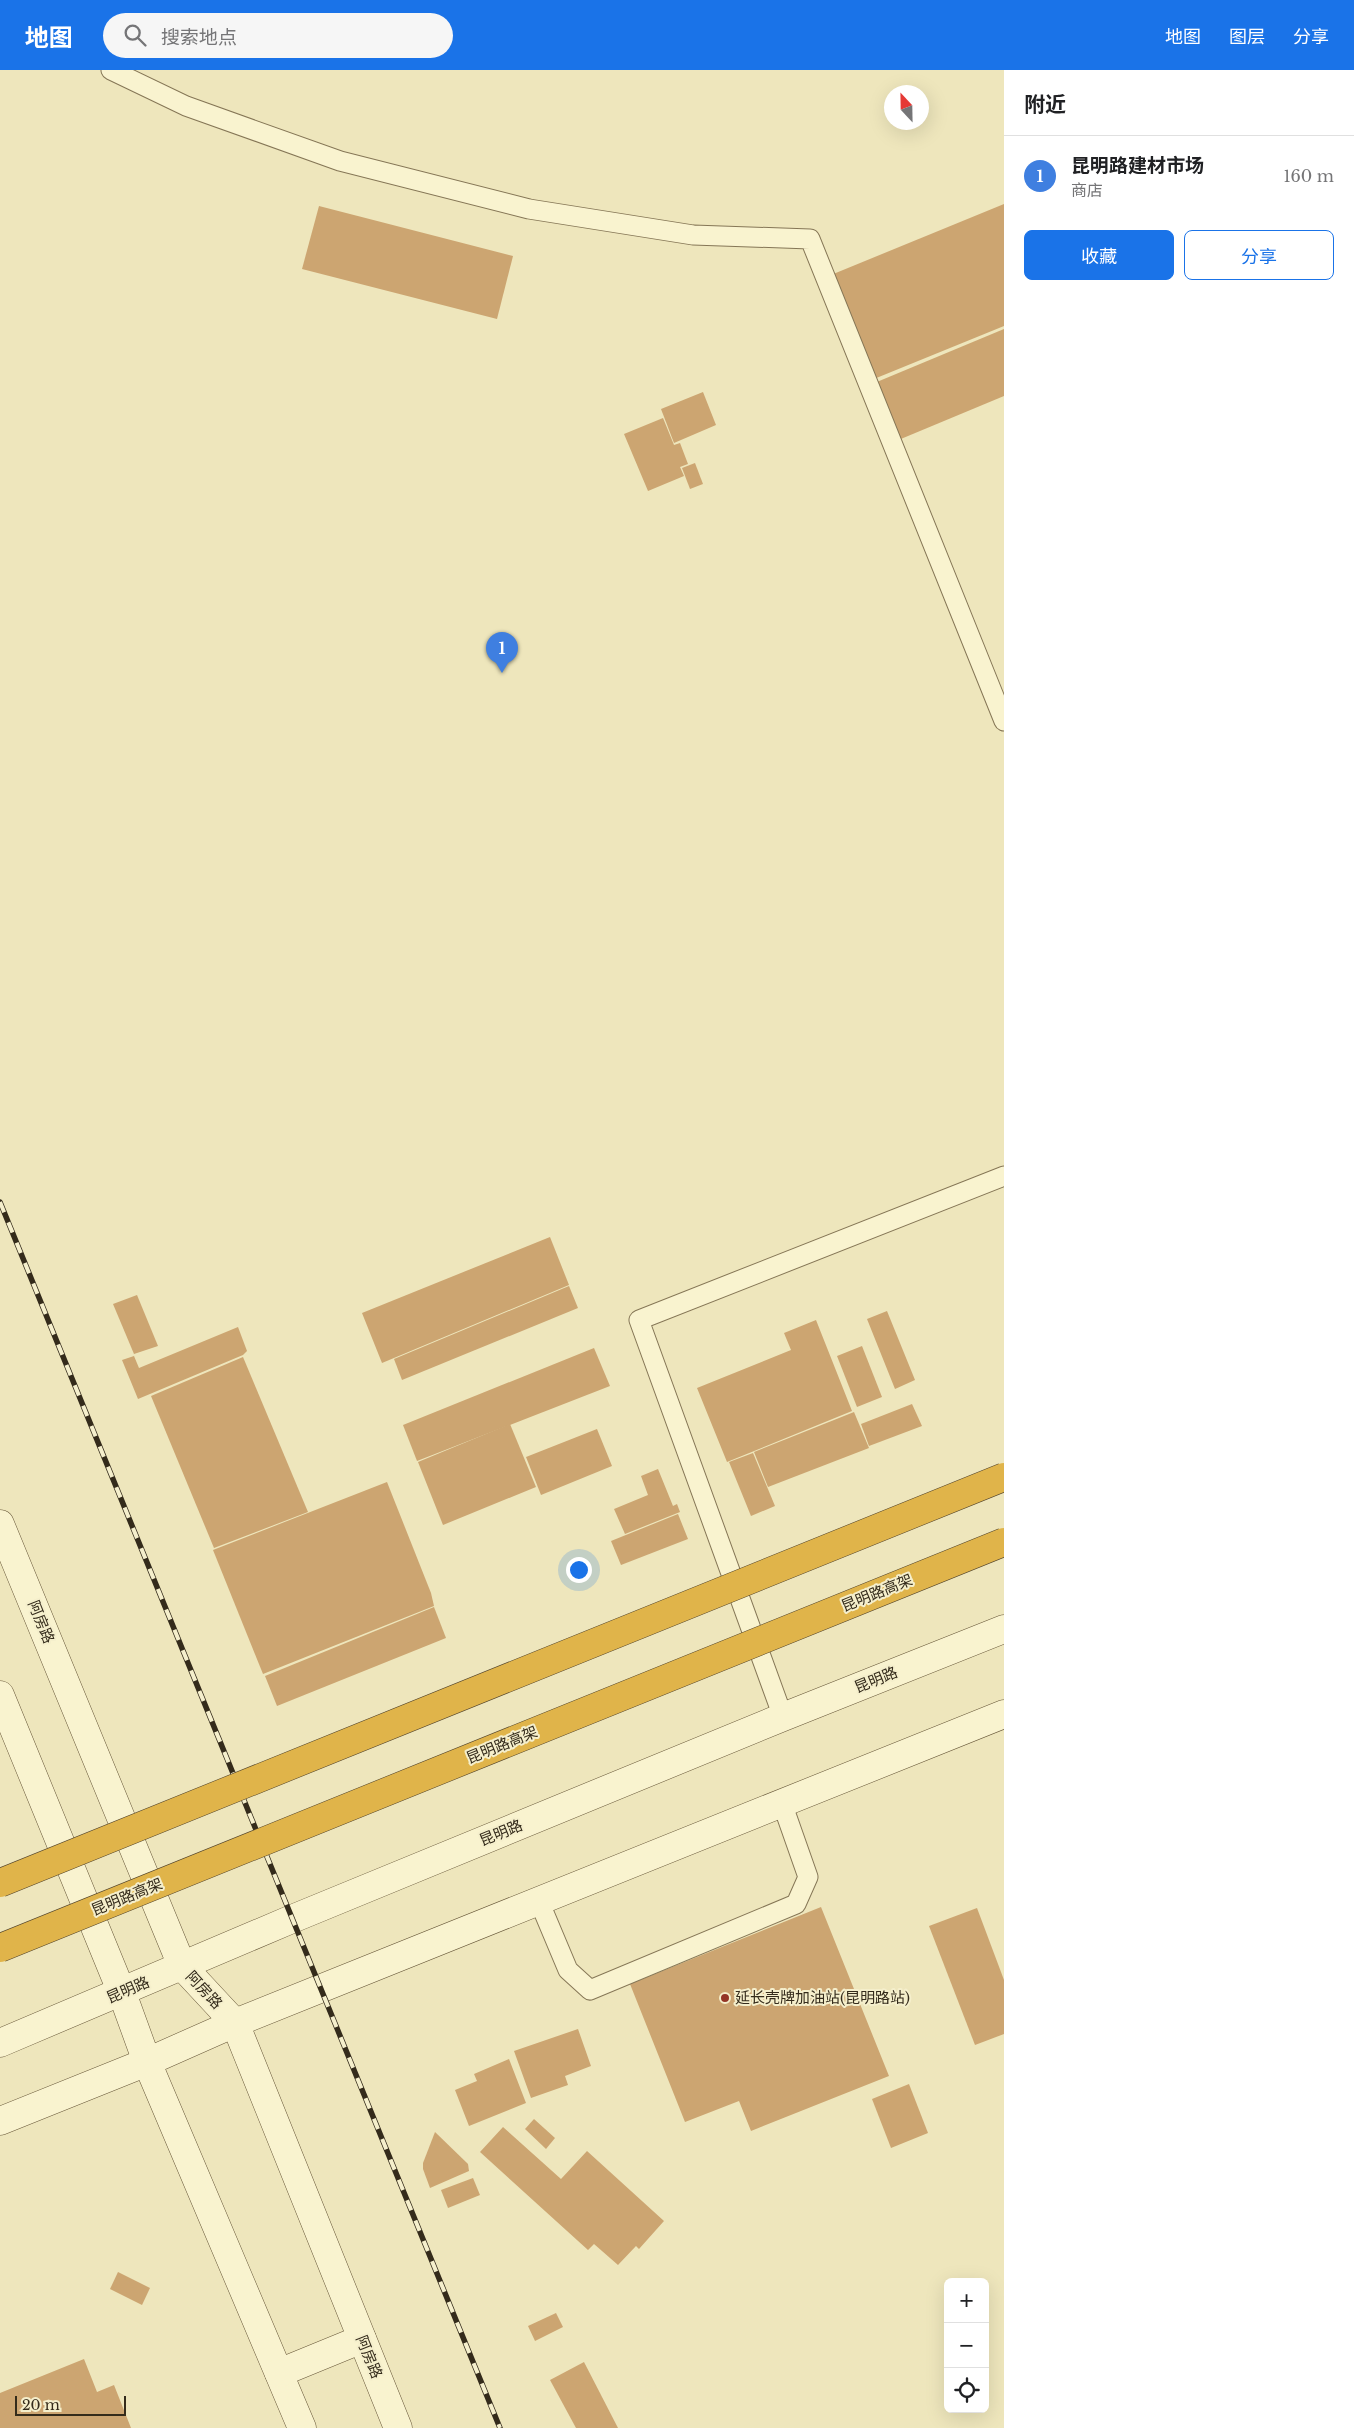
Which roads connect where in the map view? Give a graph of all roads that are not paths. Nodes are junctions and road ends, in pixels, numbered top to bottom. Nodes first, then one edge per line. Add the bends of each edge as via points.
1 (111, 70) edge
2 (1004, 721) edge
3 (1004, 1176) edge
4 (1004, 1477) edge
5 (0, 1524) edge
6 (1004, 1542) edge
7 (1004, 1629) edge
8 (0, 1695) edge
9 (1004, 1714) edge
10 (783, 1717) junction
11 (782, 1803) junction
12 (0, 1883) edge
13 (540, 1901) junction
14 (0, 1948) edge
15 (182, 1966) junction
16 (122, 1993) junction
17 (234, 2023) junction
18 (0, 2043) edge
19 (147, 2062) junction
20 (0, 2121) edge
21 (362, 2339) junction
22 (279, 2373) junction
23 (302, 2428) edge
24 (398, 2428) edge

1 - 2 lane via 186,106 340,161 529,209 693,235 810,239
3 - 10 lane via 639,1320
4 - 12 highway, bridge
5 - 15 main road, 阿房路
6 - 14 highway, 昆明路高架, bridge
7 - 10 main road, 昆明路
8 - 16 main road
9 - 11 main road
10 - 15 main road, 昆明路
11 - 13 main road
11 - 13 lane via 808,1877 796,1904 590,1990 568,1970
13 - 17 main road
15 - 16 main road, 昆明路
15 - 17 main road, 阿房路
16 - 18 main road, 昆明路
16 - 19 main road
17 - 19 main road
17 - 21 main road, 阿房路
19 - 20 main road
19 - 22 main road
21 - 22 main road
21 - 24 main road, 阿房路
22 - 23 main road

